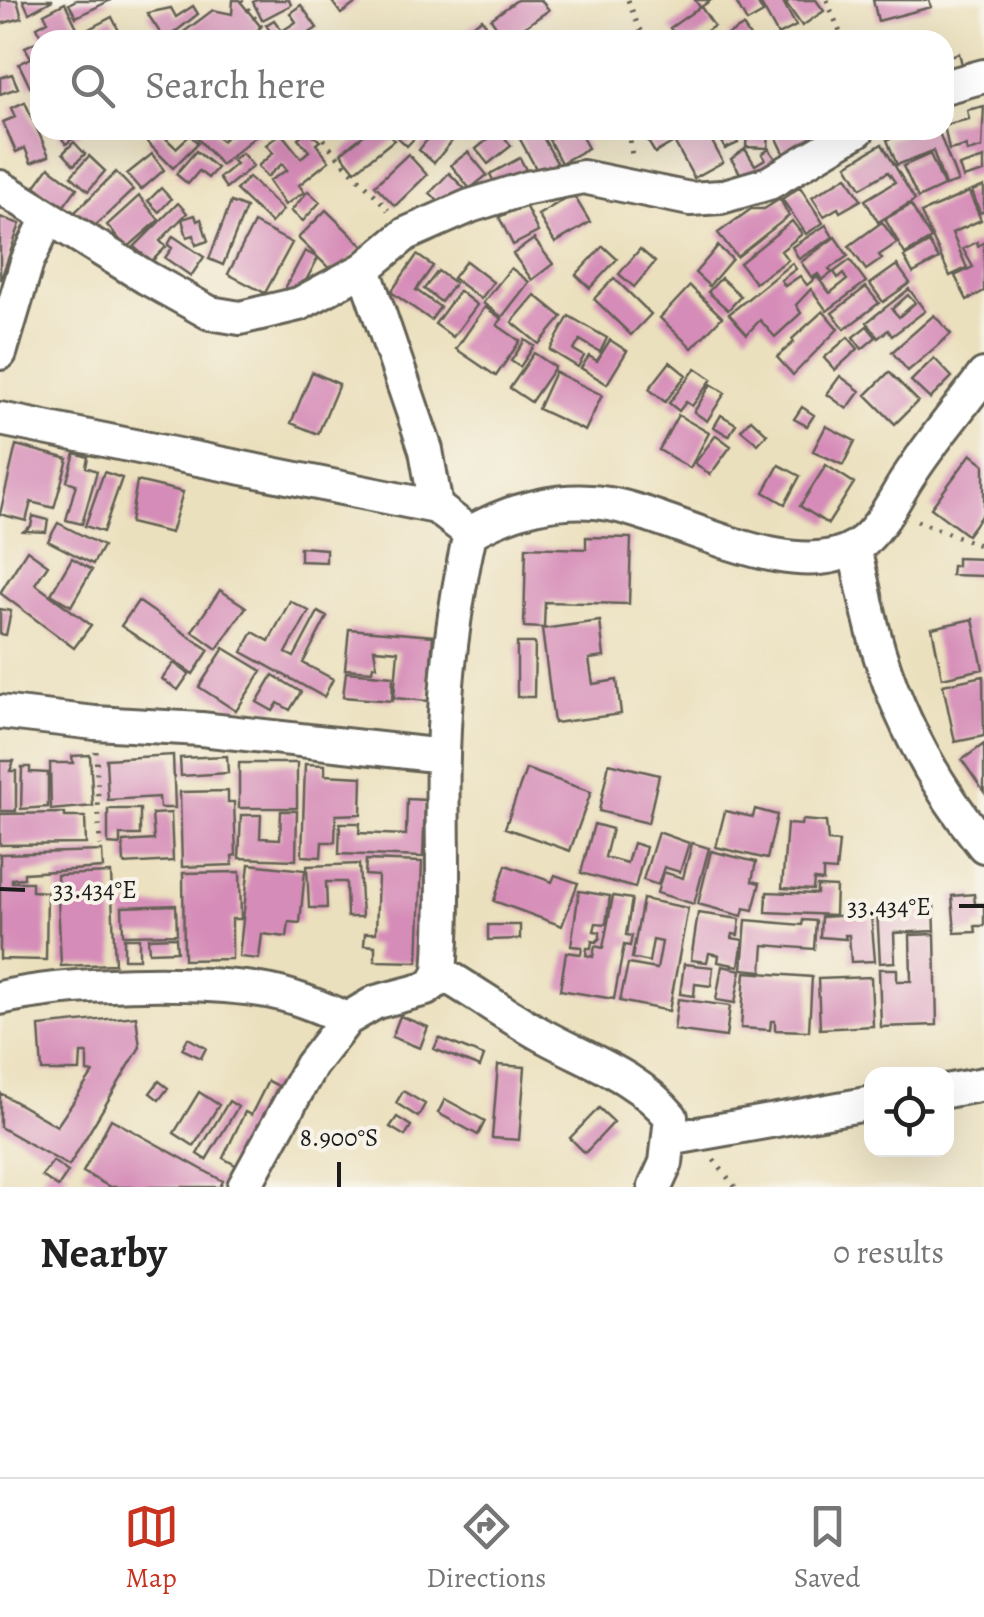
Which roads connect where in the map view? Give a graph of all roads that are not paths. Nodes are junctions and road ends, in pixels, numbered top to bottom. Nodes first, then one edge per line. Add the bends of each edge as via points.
1 (984, 76) edge
2 (954, 84) edge
3 (841, 140) edge
4 (0, 187) edge
5 (48, 218) junction
6 (364, 269) junction
7 (0, 352) edge
8 (984, 376) edge
9 (0, 420) edge
10 (436, 508) junction
11 (470, 533) junction
12 (854, 548) junction
13 (2, 715) edge
14 (443, 756) junction
15 (984, 846) edge
16 (440, 972) junction
17 (0, 998) edge
18 (347, 1020) junction
19 (984, 1084) edge
20 (954, 1089) edge
21 (864, 1104) edge
22 (669, 1138) junction
23 (244, 1187) edge
24 (655, 1187) edge

1 - 2 street
3 - 6 street via 743,193 690,199 601,180 562,179 470,206 406,234
4 - 5 street
5 - 6 street via 224,317 299,304
5 - 7 street
6 - 10 street via 426,450
8 - 12 street
9 - 10 street
10 - 11 street
11 - 12 street via 524,509 576,502 611,504 784,557 828,557
11 - 14 street via 458,589
12 - 15 street via 904,721 930,772
13 - 14 street via 201,728
14 - 16 street
16 - 18 street via 426,990 376,1002
16 - 22 street via 656,1098 670,1117
17 - 18 street via 193,984 263,990
18 - 23 street via 311,1065
19 - 20 street
21 - 22 street
22 - 24 street

